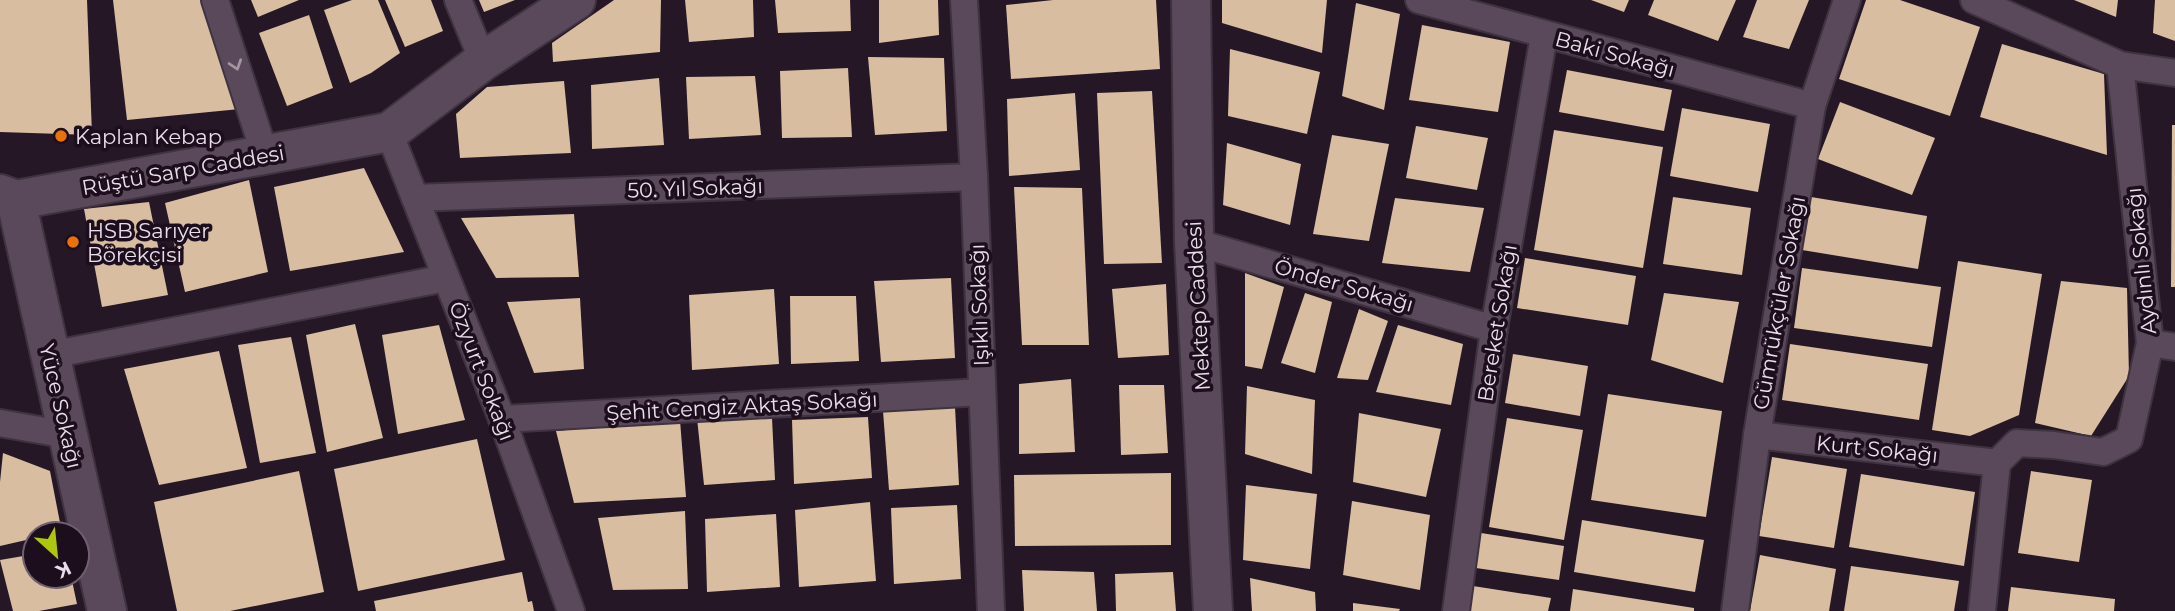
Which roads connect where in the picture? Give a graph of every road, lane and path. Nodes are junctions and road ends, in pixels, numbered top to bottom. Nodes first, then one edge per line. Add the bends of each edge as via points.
1 (215, 0) edge
2 (458, 0) edge
3 (576, 0) edge
4 (964, 0) edge
5 (1191, 0) edge
6 (1419, 0) edge
7 (1847, 0) edge
8 (1974, 0) edge
9 (1544, 35) junction
10 (483, 61) junction
11 (2120, 65) junction
12 (2175, 73) edge
13 (1812, 106) junction
14 (389, 132) junction
15 (265, 155) junction
16 (974, 177) junction
17 (8, 197) edge
18 (415, 198) junction
19 (1194, 242) junction
20 (446, 278) junction
21 (1494, 329) junction
22 (2162, 345) edge
23 (50, 355) junction
24 (982, 392) junction
25 (502, 419) junction
26 (0, 423) edge
27 (68, 435) junction
28 (1757, 435) junction
29 (1997, 463) junction
30 (107, 611) edge
31 (571, 611) edge
32 (991, 611) edge
33 (1213, 611) edge
34 (1455, 611) edge
35 (1735, 611) edge
36 (1982, 611) edge

1 -> 15 street
2 - 10 street
3 - 10 street, Rüştü Sarp Caddesi
4 - 16 street, Işıklı Sokağı
5 - 19 street, Mektep Caddesi
6 - 9 street, Baki Sokağı
7 - 13 street, Gümrükçüler Sokağı
8 - 11 street
9 - 13 street, Baki Sokağı
9 - 21 street, Bereket Sokağı
10 - 14 street, Rüştü Sarp Caddesi
11 - 12 street
11 - 22 street, Aydınlı Sokağı
13 - 28 street, Gümrükçüler Sokağı
14 - 15 street, Rüştü Sarp Caddesi
14 - 18 street, Özyurt Sokağı
15 - 17 street, Rüştü Sarp Caddesi
16 - 18 street, 50. Yıl Sokağı
16 - 24 street, Işıklı Sokağı
17 - 23 street, Yüce Sokağı
18 - 20 street, Özyurt Sokağı
19 - 21 street, Önder Sokağı
19 - 33 street, Mektep Caddesi
20 - 23 street
20 - 25 street, Özyurt Sokağı
21 - 34 street, Bereket Sokağı
22 - 29 street, Aydınlı Sokağı via 2129,439 2103,452 2017,443
23 - 27 street, Yüce Sokağı
24 - 25 street, Şehit Cengiz Aktaş Sokağı
24 - 32 street, Işıklı Sokağı
25 - 31 street, Özyurt Sokağı
26 - 27 street
27 - 30 street, Yüce Sokağı
28 - 29 street, Kurt Sokağı
28 - 35 street, Gümrükçüler Sokağı
29 - 36 street

